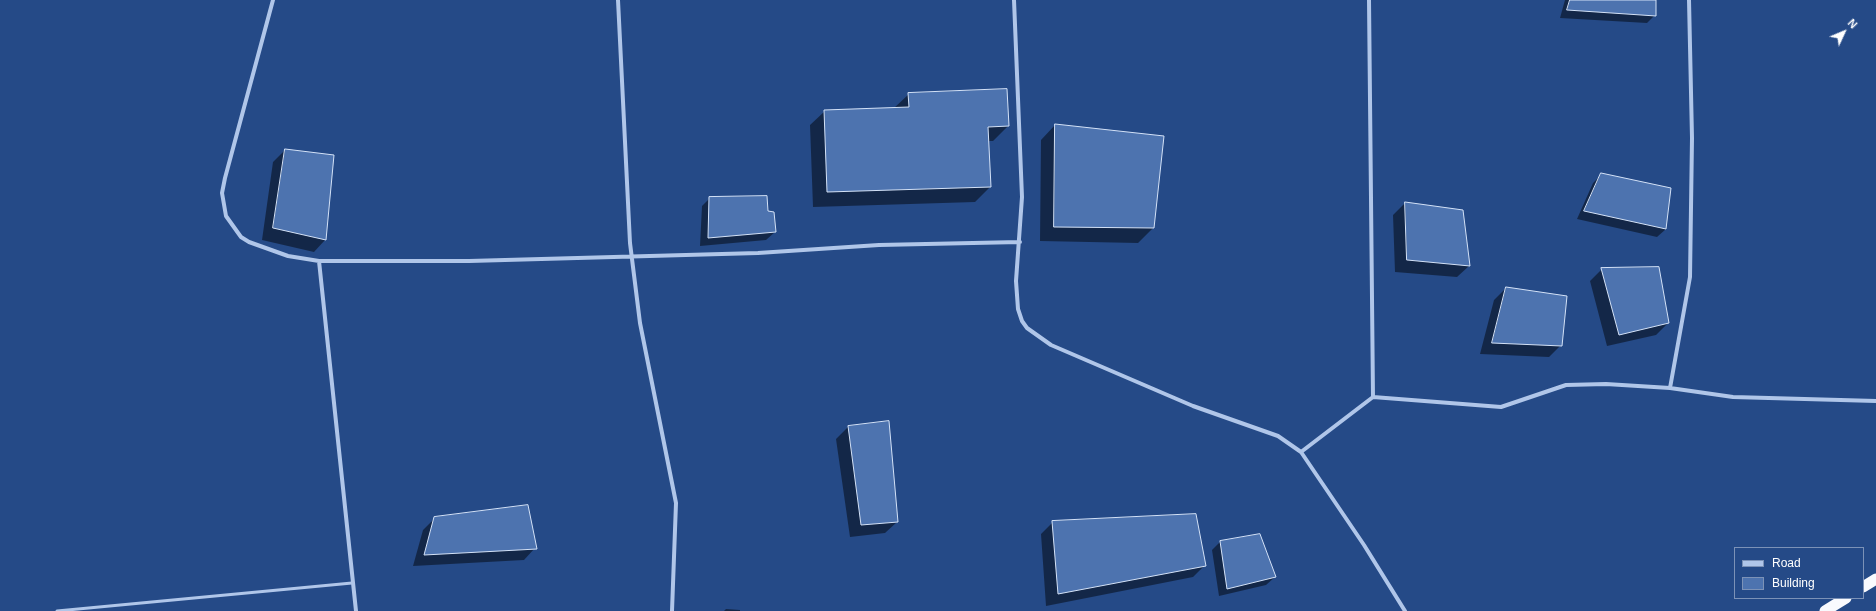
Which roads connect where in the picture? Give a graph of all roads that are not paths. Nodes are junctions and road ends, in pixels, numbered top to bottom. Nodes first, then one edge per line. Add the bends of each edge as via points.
1 (273, 0) edge
2 (618, 0) edge
3 (1014, 0) edge
4 (1369, 0) edge
5 (1689, 0) edge
6 (1020, 242) junction
7 (632, 257) junction
8 (319, 261) junction
9 (1670, 388) junction
10 (1373, 398) junction
11 (1876, 401) edge
12 (1301, 452) junction
13 (1876, 579) edge
14 (352, 583) junction
15 (1864, 586) edge
16 (1844, 599) edge
17 (57, 611) edge
18 (356, 611) edge
19 (672, 611) edge
20 (1405, 611) edge
21 (1825, 611) edge

1 - 8 street via 225,178 222,193 224,206 232,226 249,242 288,256
2 - 7 street via 625,167
3 - 6 street via 1022,197
4 - 10 street
5 - 9 street via 1692,138 1690,277
6 - 7 street via 880,245 758,253
6 - 12 street via 1016,281 1018,309 1027,328 1036,335 1051,345 1193,406 1278,436
7 - 8 street
7 - 19 street via 640,323 676,503
8 - 14 street
9 - 10 street via 1606,384 1566,385 1501,407
9 - 11 street via 1733,397
10 - 12 street
12 - 20 street
13 - 15 highway
14 - 17 lane
14 - 18 street
16 - 21 highway

